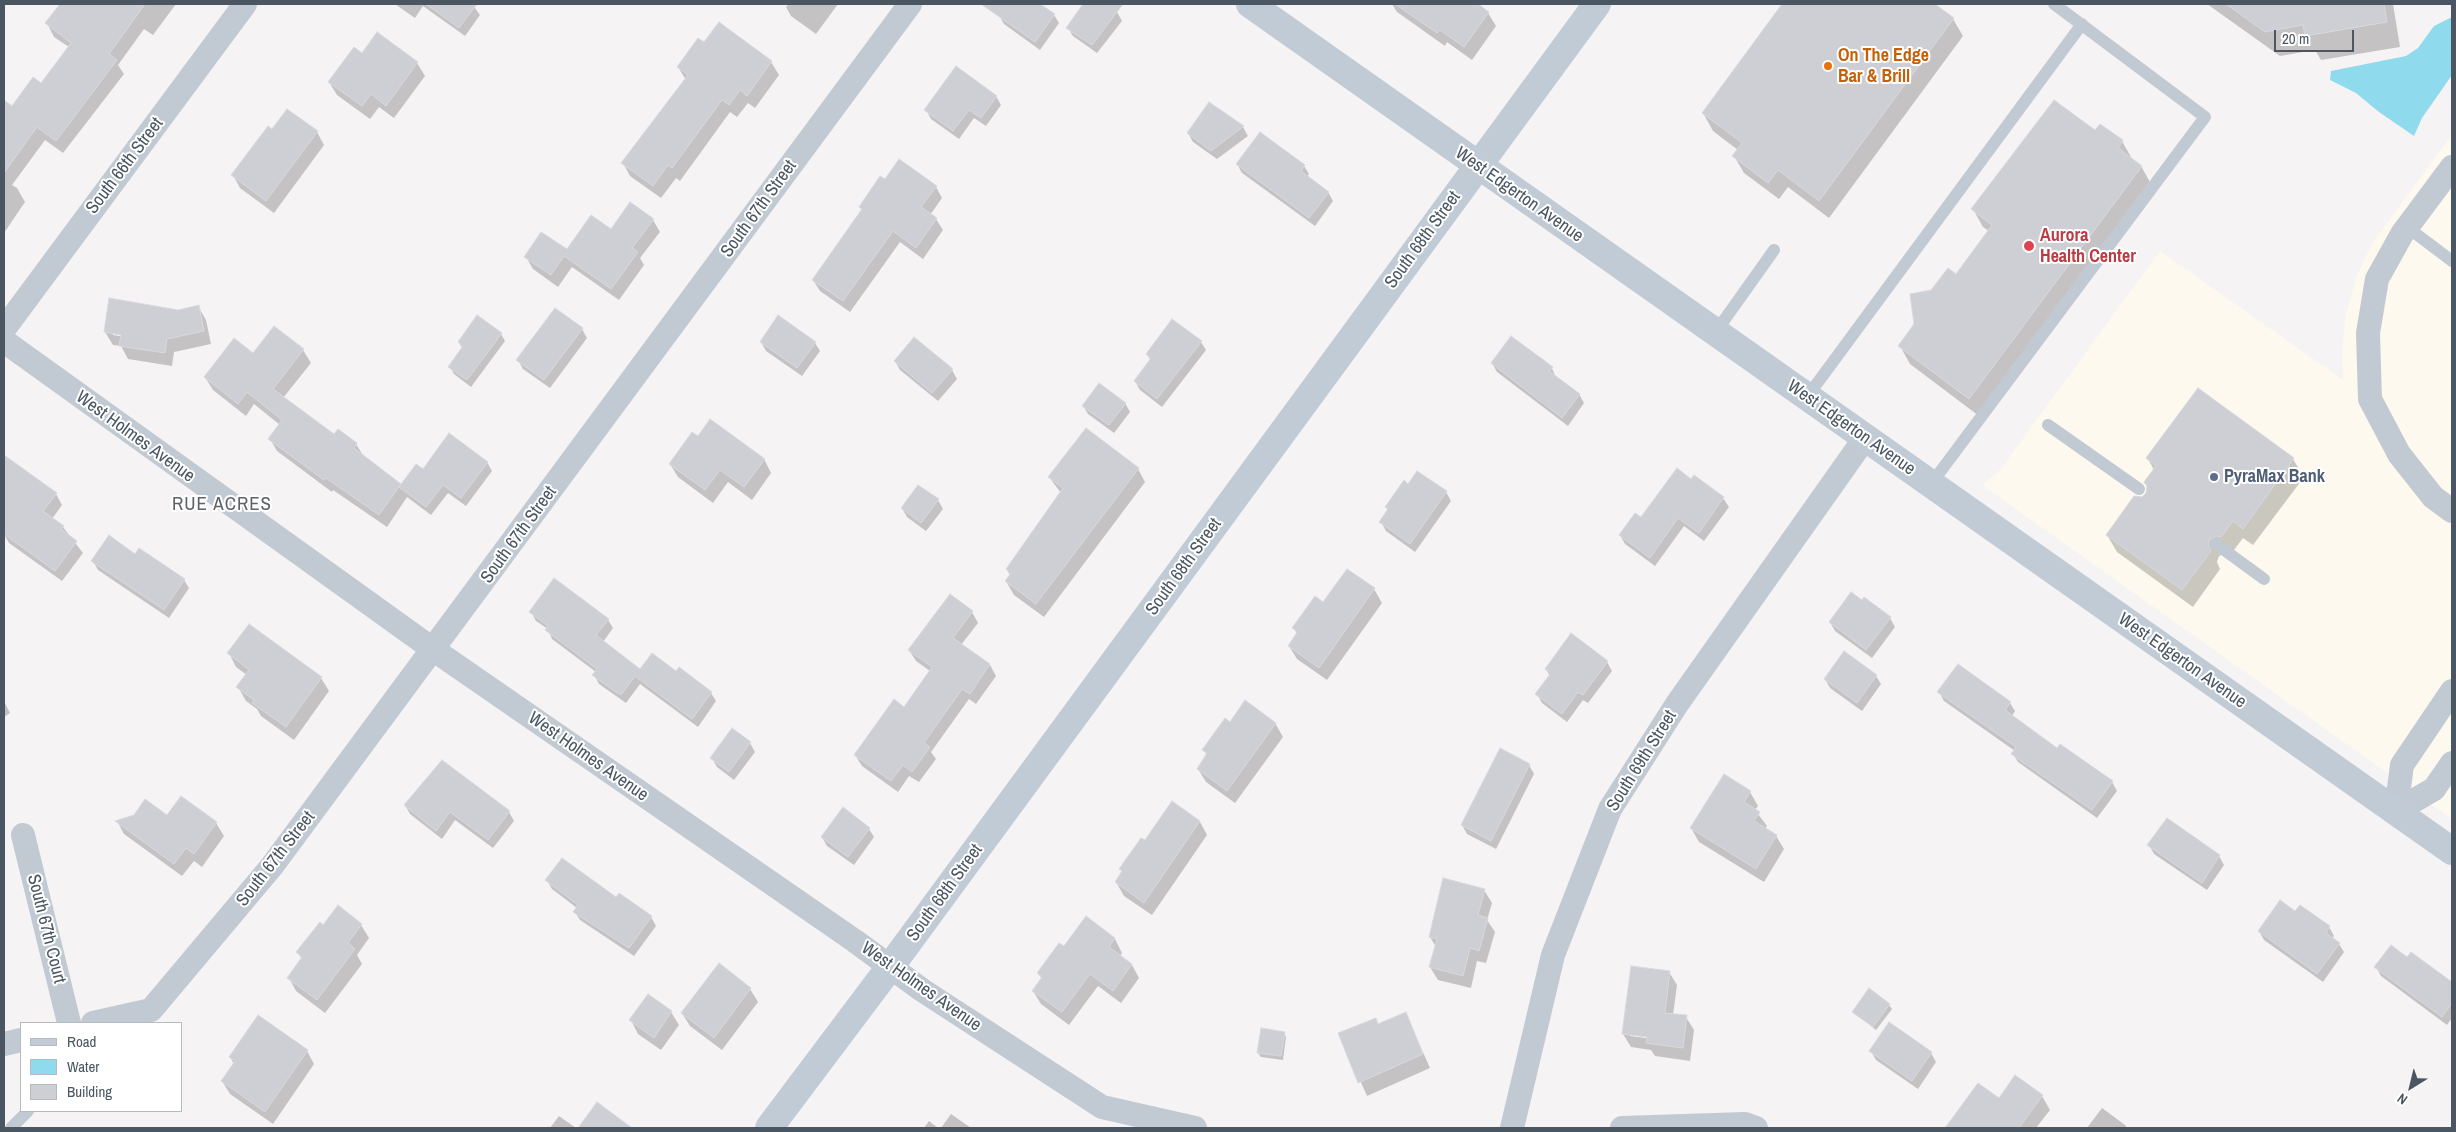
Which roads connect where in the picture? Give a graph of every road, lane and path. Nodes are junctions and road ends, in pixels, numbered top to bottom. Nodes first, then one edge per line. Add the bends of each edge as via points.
1 (246, 4) edge
2 (910, 4) edge
3 (1250, 4) edge
4 (1597, 4) edge
5 (2054, 4) edge
6 (2082, 24) junction
7 (1477, 166) junction
8 (2452, 167) edge
9 (2407, 227) junction
10 (1774, 250) dead end
11 (2452, 261) edge
12 (4, 329) edge
13 (1715, 333) junction
14 (4, 341) edge
15 (1807, 398) junction
16 (2048, 425) dead end
17 (1864, 438) junction
18 (1931, 484) junction
19 (2139, 489) dead end
20 (2452, 511) edge
21 (2216, 544) dead end
22 (2264, 579) dead end
23 (434, 650) junction
24 (2452, 691) edge
25 (2452, 763) edge
26 (2396, 811) junction
27 (23, 835) dead end
28 (2452, 851) edge
29 (890, 968) junction
30 (69, 1022) edge
31 (97, 1022) edge
32 (20, 1040) edge
33 (4, 1044) edge
34 (27, 1112) edge
35 (11, 1128) edge
36 (770, 1128) edge
37 (1195, 1128) edge
38 (1512, 1128) edge
39 (1622, 1128) edge
40 (1756, 1128) edge

1 - 12 street, South 66th Street
2 - 23 street, South 67th Street
3 - 7 street, West Edgerton Avenue
4 - 7 street, South 68th Street
5 - 6 lane
6 - 15 lane
6 - 18 lane via 2205,117
7 - 13 street, West Edgerton Avenue
7 - 29 street, South 68th Street
8 - 9 street
9 - 11 lane
9 - 20 street via 2377,279 2368,333 2370,399 2399,454 2433,497
10 - 13 lane
13 - 15 street, West Edgerton Avenue
14 - 23 street, West Holmes Avenue
15 - 17 street, West Edgerton Avenue
16 - 19 lane
17 - 18 street, West Edgerton Avenue
17 - 38 street, South 69th Street via 1677,704 1610,809 1553,954
18 - 26 street, West Edgerton Avenue
21 - 22 lane
23 - 29 street, West Holmes Avenue
23 - 31 street, South 67th Street via 272,866 151,1010
24 - 26 street via 2402,765
25 - 26 street via 2434,789
26 - 28 street, West Edgerton Avenue
27 - 30 street, South 67th Court
29 - 36 street, South 68th Street
29 - 37 street, West Holmes Avenue via 1102,1107
32 - 33 street
34 - 35 lane
39 - 40 street via 1745,1124

